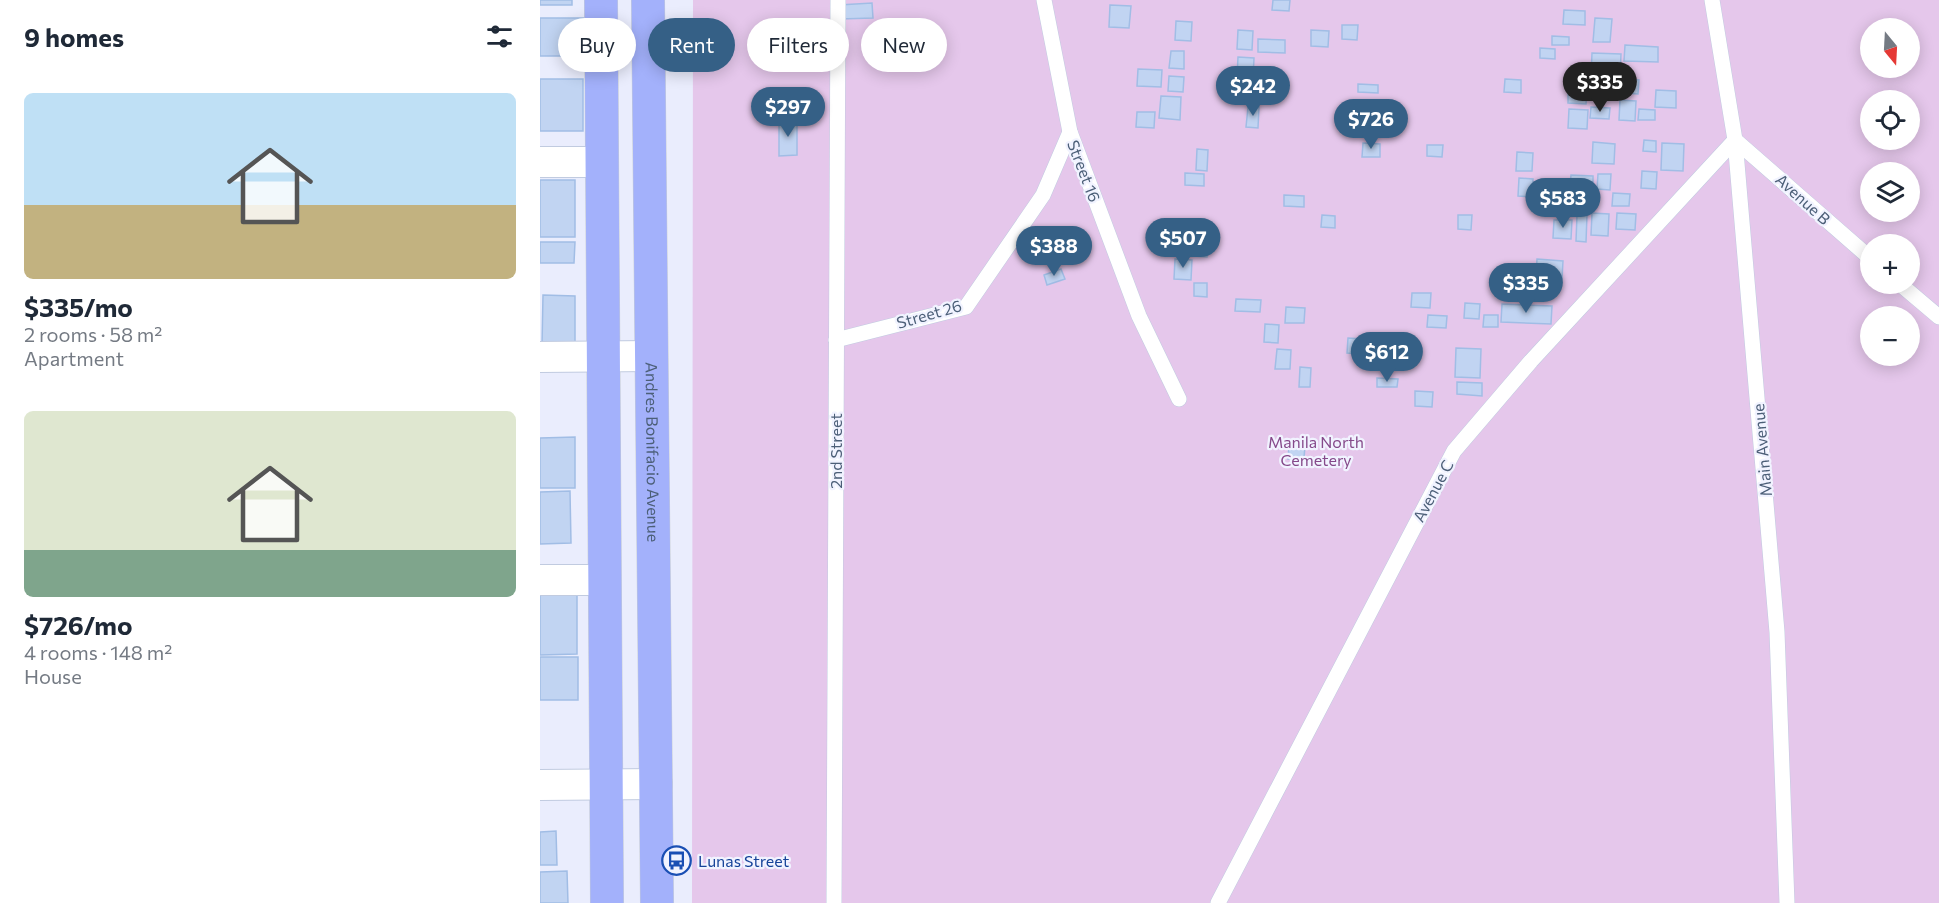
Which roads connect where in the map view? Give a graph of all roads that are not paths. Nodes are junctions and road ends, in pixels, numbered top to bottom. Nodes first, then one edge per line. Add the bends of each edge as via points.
1 (601, 0) edge
2 (648, 0) edge
3 (838, 0) edge
4 (1044, 0) edge
5 (1712, 0) edge
6 (1070, 132) junction
7 (1735, 140) junction
8 (540, 162) edge
9 (603, 162) junction
10 (1860, 249) edge
11 (1912, 294) edge
12 (1939, 317) edge
13 (836, 340) junction
14 (603, 356) junction
15 (652, 356) junction
16 (540, 357) edge
17 (1179, 399) dead end
18 (540, 580) edge
19 (604, 580) junction
20 (606, 784) junction
21 (657, 784) junction
22 (540, 785) edge
23 (607, 903) edge
24 (657, 903) edge
25 (834, 903) edge
26 (1218, 903) edge
27 (1787, 903) edge

1 - 9 main road
2 - 15 main road, Andres Bonifacio Avenue
3 - 13 lane, 2nd Street
4 - 6 lane, Street 16
5 - 7 lane, Main Avenue
6 - 13 lane, Street 26 via 1043,195 966,307
6 - 17 lane, Street 16 via 1138,316
7 - 10 lane, Avenue B
7 - 26 lane, Avenue C via 1531,361 1454,451
7 - 27 lane, Main Avenue via 1777,632
8 - 9 street
9 - 14 main road
11 - 12 lane
13 - 25 lane, 2nd Street
14 - 15 street
14 - 16 street
14 - 19 main road
15 - 21 main road, Andres Bonifacio Avenue
18 - 19 street
19 - 20 main road
20 - 21 street
20 - 22 street
20 - 23 main road
21 - 24 main road, Andres Bonifacio Avenue

